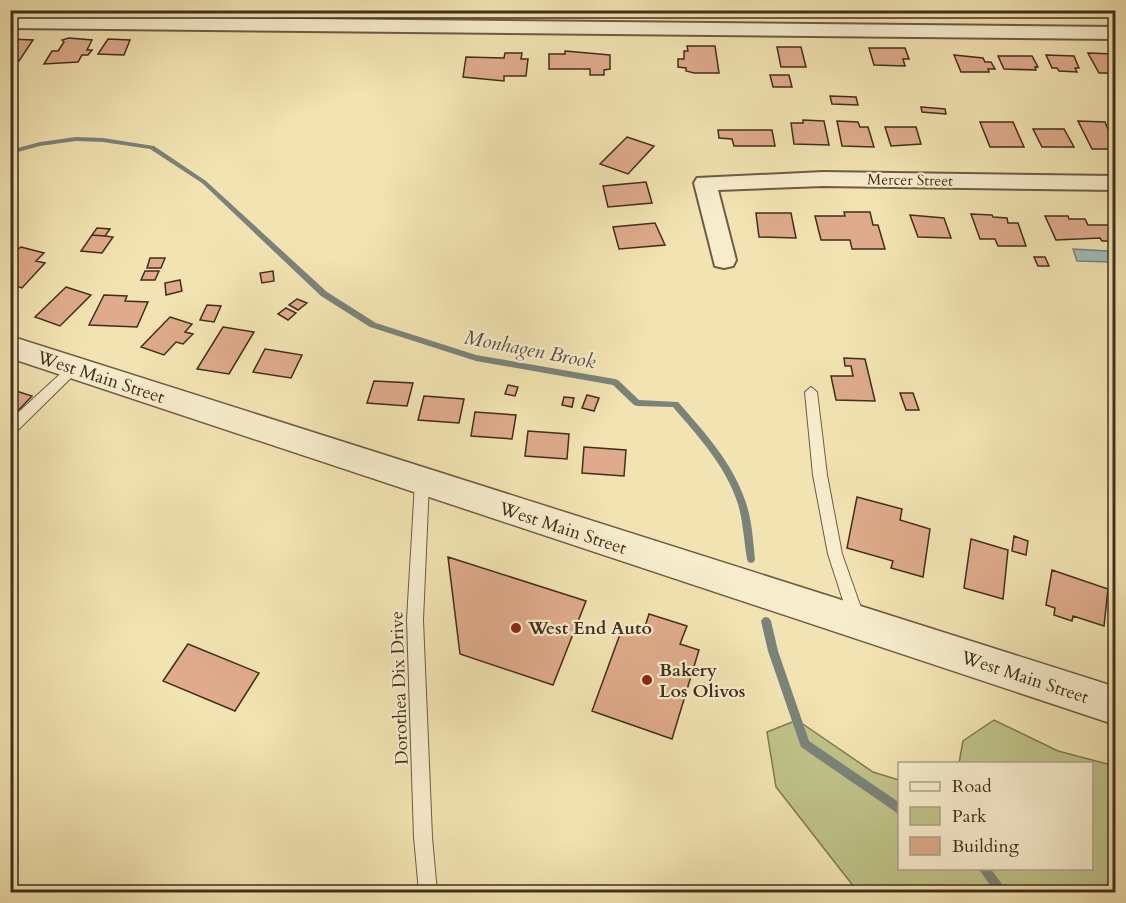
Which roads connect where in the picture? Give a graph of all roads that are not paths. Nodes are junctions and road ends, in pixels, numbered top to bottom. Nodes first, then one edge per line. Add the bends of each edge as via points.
1 (1029, 15) dead end
2 (10, 22) edge
3 (1045, 32) junction
4 (1116, 33) edge
5 (1116, 183) edge
6 (724, 260) dead end
7 (10, 347) edge
8 (74, 368) junction
9 (811, 393) dead end
10 (10, 429) edge
11 (422, 483) junction
12 (859, 623) junction
13 (1116, 706) edge
14 (428, 892) edge

1 - 3 street
2 - 3 street
3 - 4 street
5 - 6 street, Mercer Street via 823,179 705,183
7 - 8 street, West Main Street
8 - 10 lane
8 - 11 street, West Main Street
9 - 12 lane via 820,475 835,554
11 - 12 street, West Main Street
11 - 14 lane, Dorothea Dix Drive via 415,620
12 - 13 street, West Main Street

